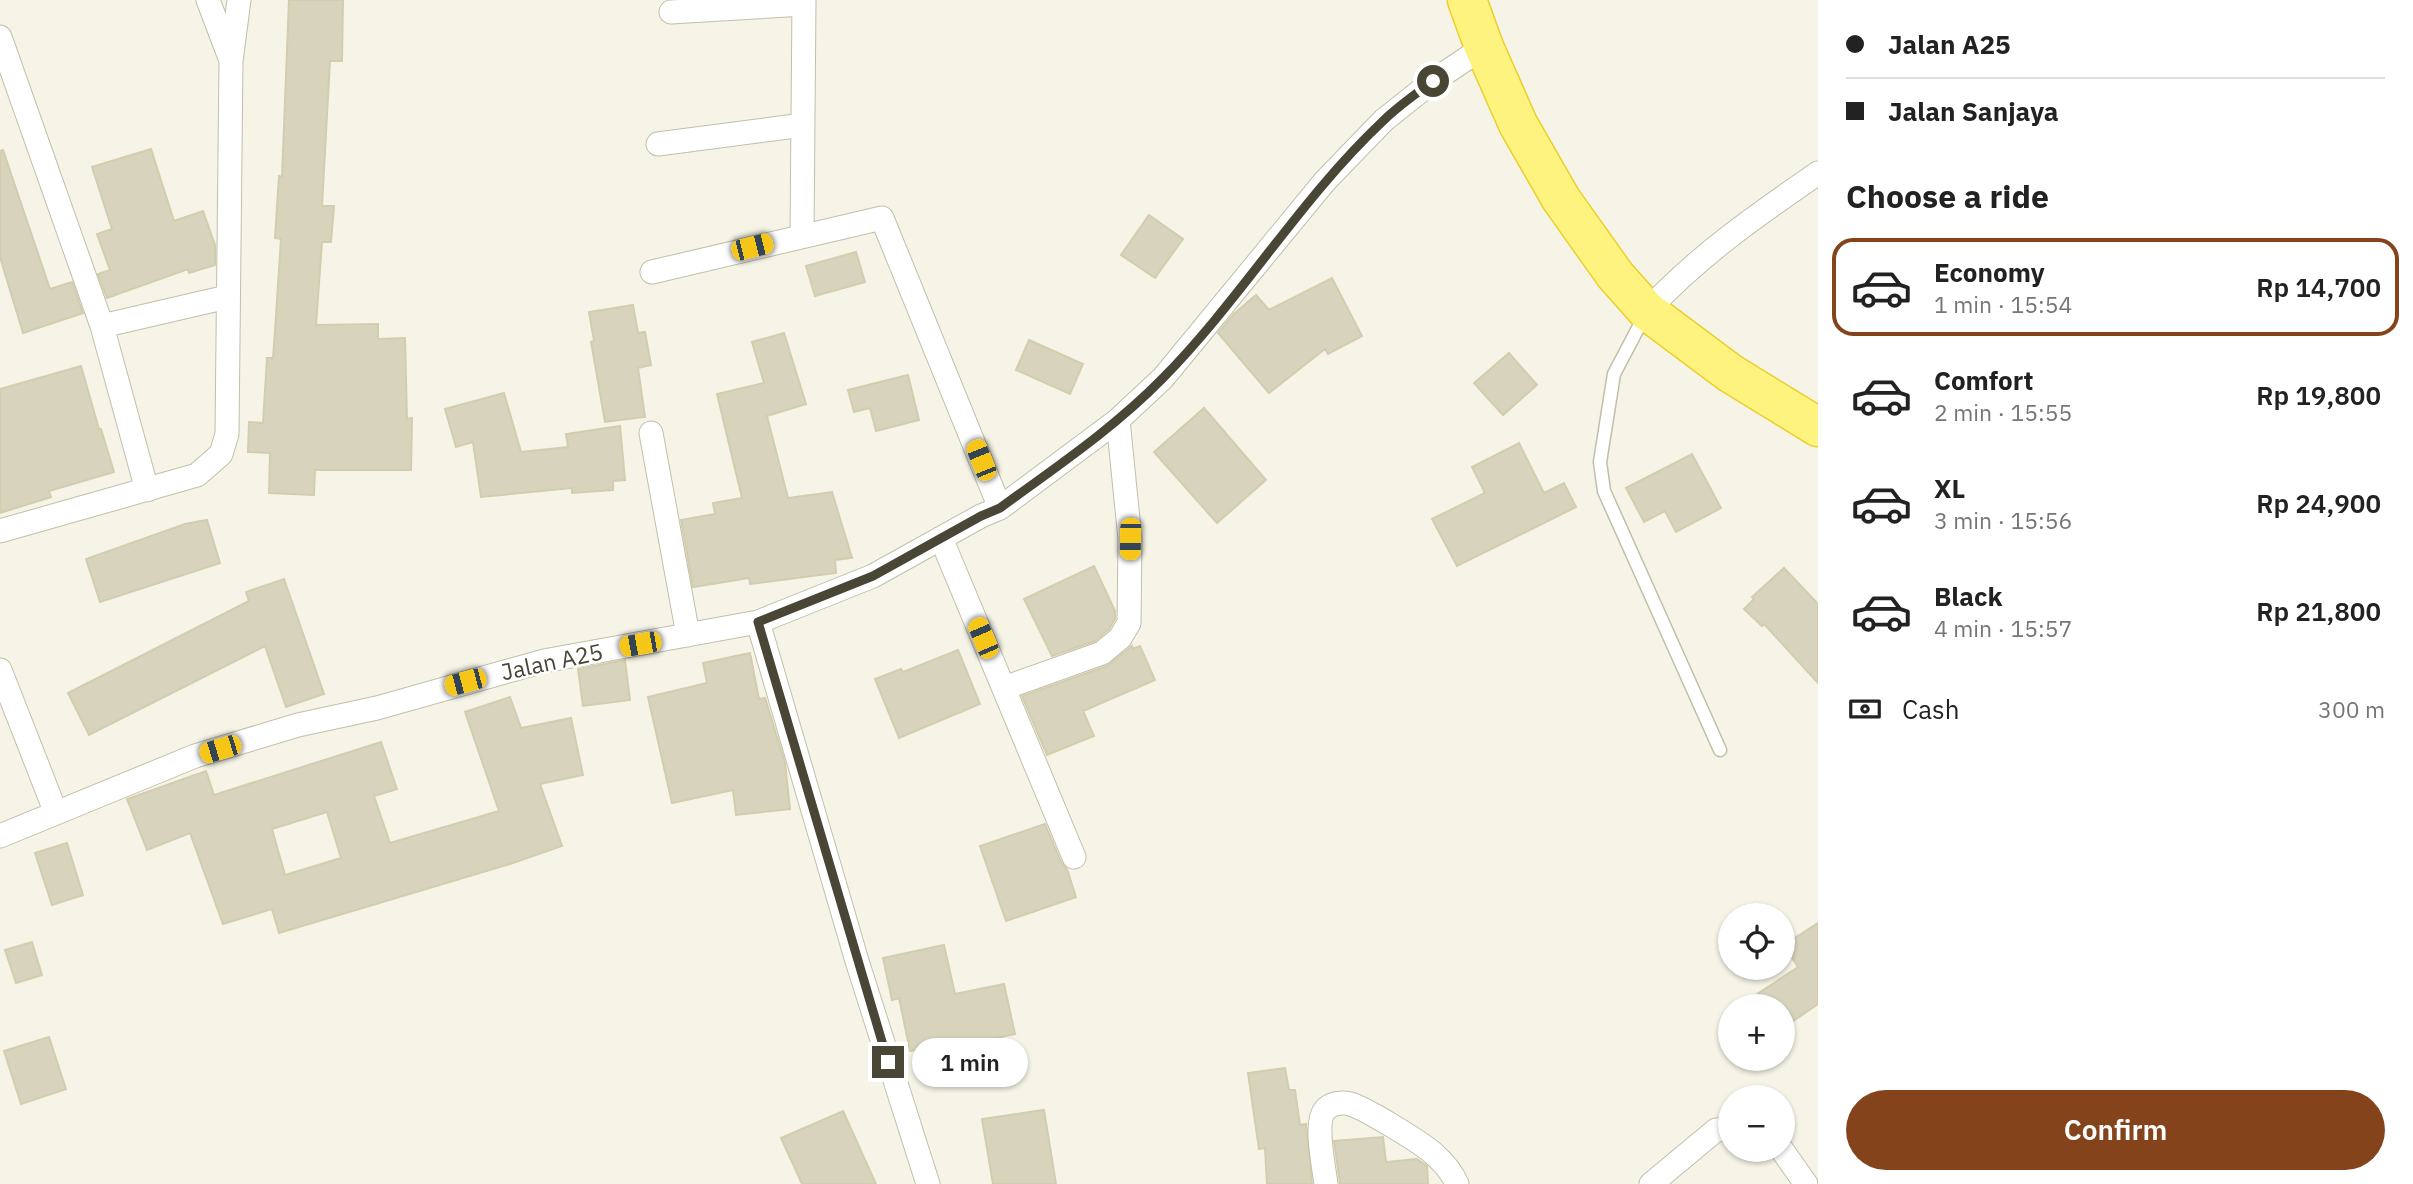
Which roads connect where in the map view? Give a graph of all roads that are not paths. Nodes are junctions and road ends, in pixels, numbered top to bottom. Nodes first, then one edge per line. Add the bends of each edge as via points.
1 (208, 0) edge
2 (239, 0) edge
3 (1467, 0) edge
4 (804, 2) edge
5 (671, 12) dead end
6 (0, 37) edge
7 (1484, 47) junction
8 (231, 61) junction
9 (803, 125) junction
10 (658, 144) dead end
11 (1818, 173) edge
12 (802, 235) junction
13 (652, 272) dead end
14 (228, 296) junction
15 (1647, 311) junction
16 (102, 326) junction
17 (1118, 420) junction
18 (1818, 427) edge
19 (651, 433) dead end
20 (147, 489) junction
21 (1000, 508) junction
22 (0, 530) edge
23 (941, 538) junction
24 (758, 622) junction
25 (688, 635) junction
26 (0, 670) edge
27 (1004, 688) junction
28 (1720, 750) dead end
29 (55, 813) junction
30 (0, 836) edge
31 (1074, 857) dead end
32 (1718, 1130) edge
33 (1790, 1162) edge
34 (928, 1184) edge
35 (1326, 1184) edge
36 (1457, 1184) edge
37 (1651, 1184) edge
38 (1805, 1184) edge

1 - 8 street
2 - 8 street
3 - 7 highway
4 - 5 street
4 - 9 street
6 - 16 street
7 - 15 highway via 1518,124 1561,200
7 - 17 street, Jalan A25 via 1384,120 1325,181 1195,342
8 - 14 street
9 - 10 street
9 - 12 street
11 - 15 street via 1731,233
12 - 13 street
12 - 21 street via 882,218
14 - 16 street
14 - 20 street via 227,434 221,454 197,475
15 - 18 highway via 1730,373
15 - 28 lane via 1614,374 1600,462 1604,491
16 - 20 street
17 - 21 street, Jalan A25
17 - 27 street via 1130,539 1129,623 1102,653
19 - 25 street
20 - 22 street
21 - 23 street, Jalan A25
23 - 24 street, Jalan A25 via 873,576
23 - 27 street
24 - 25 street, Jalan A25
24 - 34 street
25 - 29 street, Jalan A25 via 544,660 377,708 298,725 195,756
26 - 29 street
27 - 31 street
29 - 30 street, Jalan A25
32 - 37 street
33 - 38 street
35 - 36 street via 1319,1122 1334,1104 1350,1104 1433,1153

